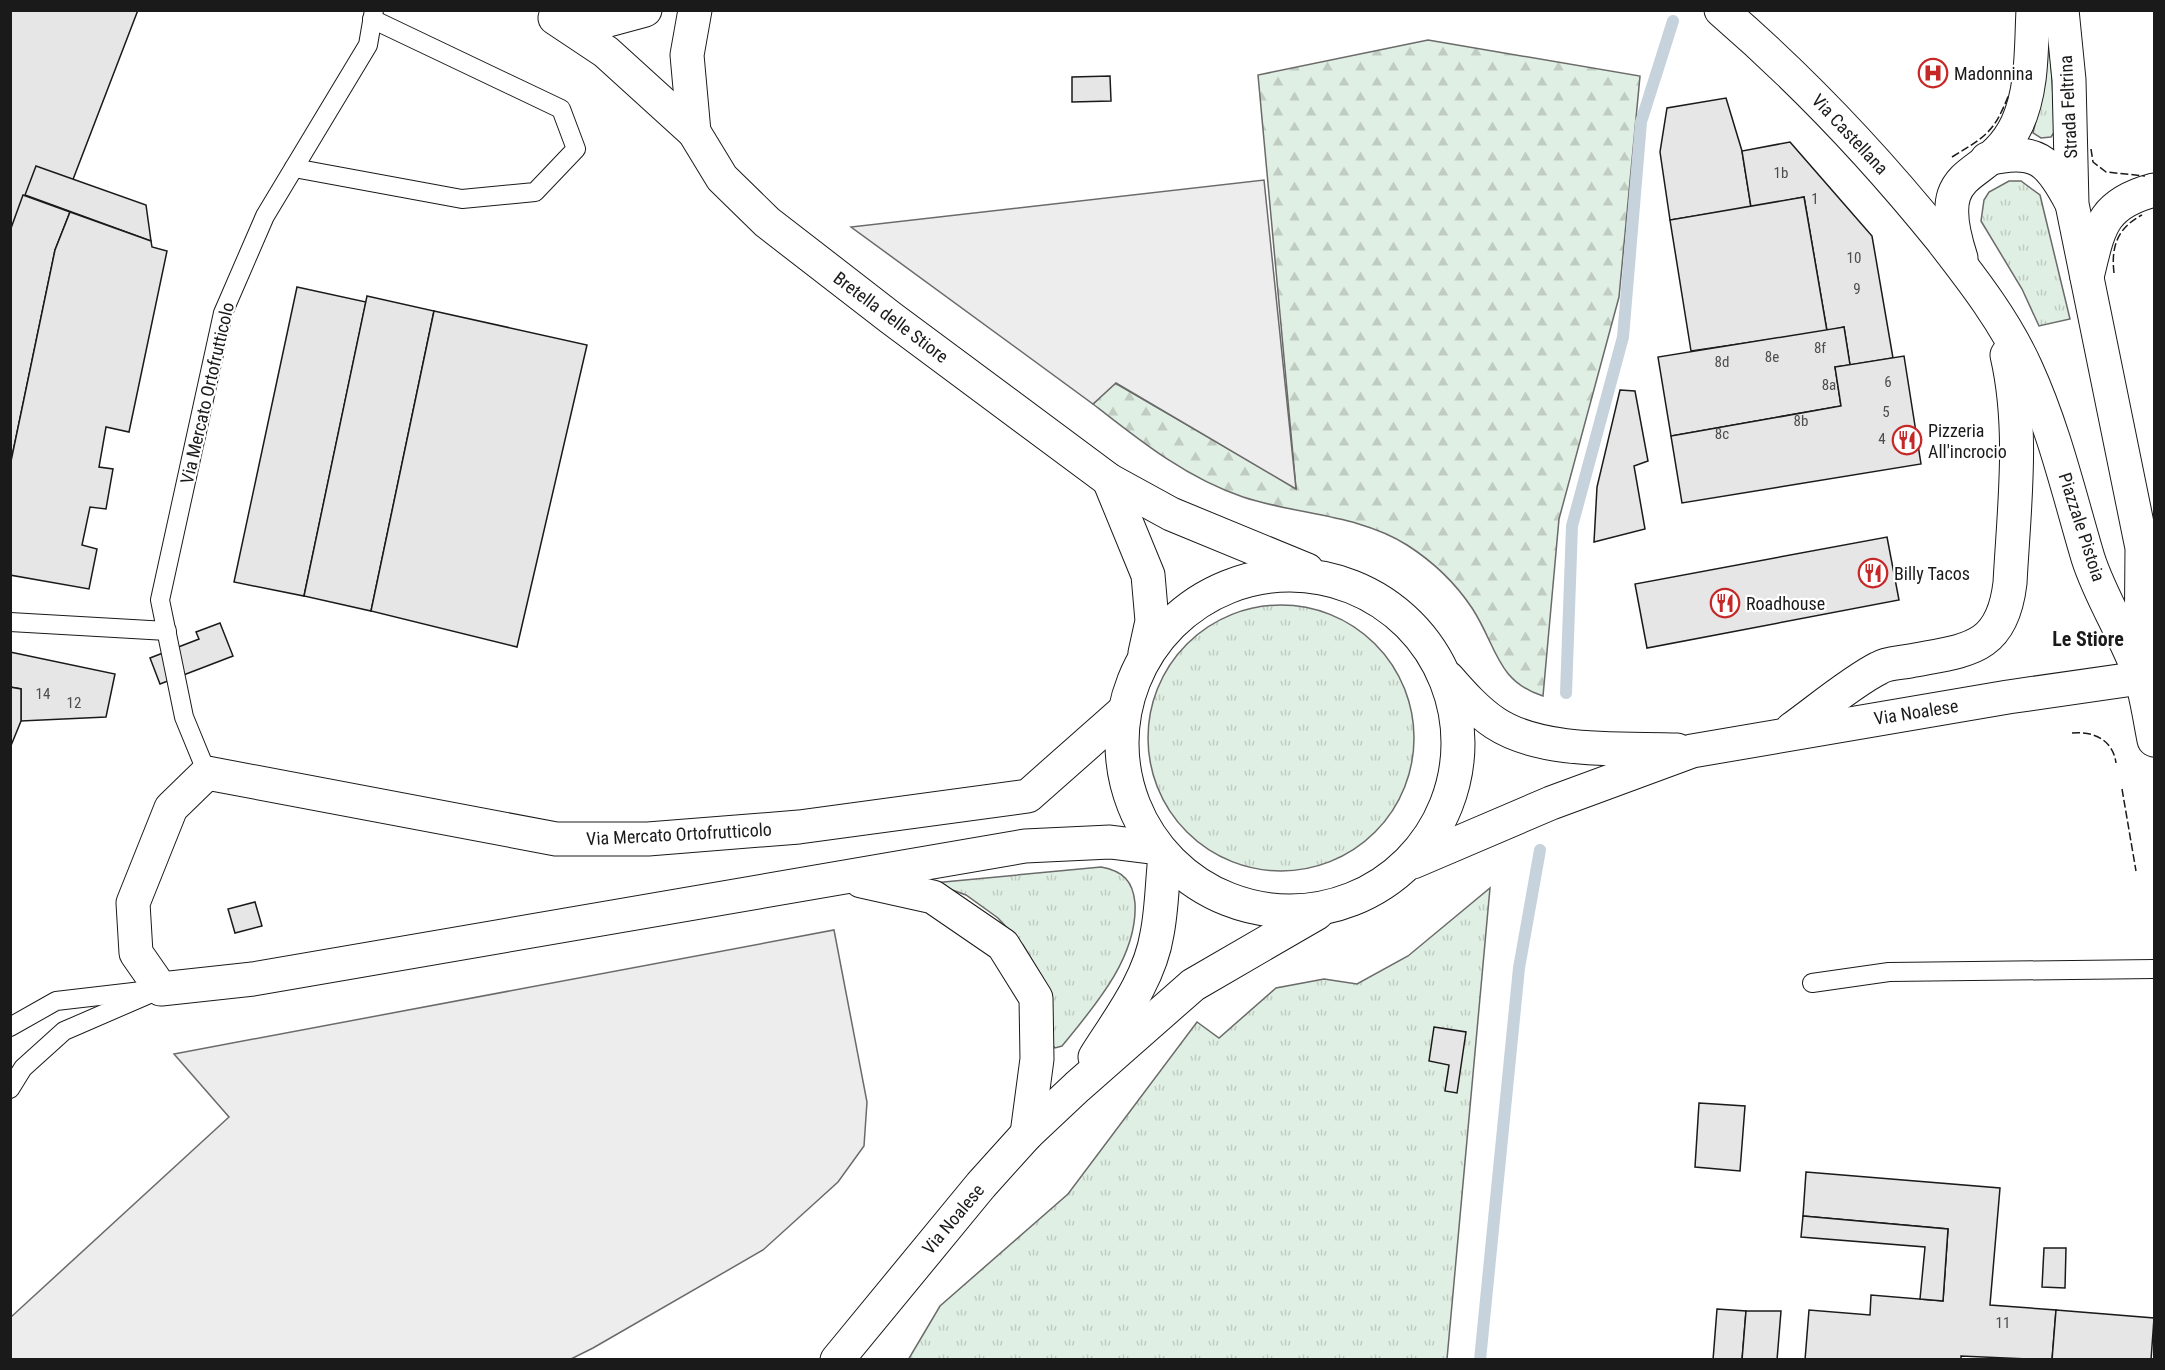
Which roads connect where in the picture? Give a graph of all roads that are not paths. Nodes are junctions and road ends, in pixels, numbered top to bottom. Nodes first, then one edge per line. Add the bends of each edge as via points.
1 (645, 10) edge
2 (695, 10) edge
3 (1721, 10) edge
4 (2033, 10) edge
5 (2062, 10) edge
6 (546, 14) edge
7 (373, 15) edge
8 (694, 132) junction
9 (1987, 159) junction
10 (294, 168) junction
11 (2154, 190) edge
12 (2072, 204) junction
13 (1965, 270) junction
14 (2087, 277) junction
15 (1999, 319) junction
16 (1109, 480) junction
17 (1336, 581) junction
18 (10, 622) edge
19 (167, 631) junction
20 (1145, 657) junction
21 (1444, 675) junction
22 (2148, 677) edge
23 (1124, 711) junction
24 (1786, 733) junction
25 (2154, 740) edge
26 (1692, 751) junction
27 (207, 773) junction
28 (1161, 852) junction
29 (1410, 863) junction
30 (845, 877) junction
31 (1324, 909) junction
32 (2154, 969) edge
33 (1812, 982) dead end
34 (161, 989) junction
35 (10, 1027) edge
36 (1077, 1087) junction
37 (10, 1089) edge
38 (1027, 1134) junction
39 (837, 1359) edge

1 - 6 main road via 597,23
2 - 8 main road, Bretella delle Stiore via 687,55
3 - 13 main road, Via Castellana via 1842,124
4 - 9 main road via 2025,105 2004,144
5 - 12 main road, Strada Feltrina via 2069,80
6 - 8 main road, Bretella delle Stiore via 606,52
7 - 10 lane, Via Mercato Ortofrutticolo via 368,45
7 - 10 lane, Via Mercato Ortofrutticolo via 561,109 576,149 535,192 462,199
8 - 16 main road, Bretella delle Stiore via 722,178 767,222
9 - 12 main road via 2021,154 2035,157 2048,164
9 - 13 main road via 1963,179 1951,208 1953,232
10 - 19 lane, Via Mercato Ortofrutticolo via 265,216 223,313 160,600
11 - 14 main road via 2121,202 2109,213 2099,228
12 - 14 main road
13 - 15 main road, Piazzale Pistoia
14 - 22 main road via 2142,548
15 - 22 main road, Piazzale Pistoia via 2033,385 2075,506 2089,560
15 - 24 main road via 2013,382 2016,440 2010,583 2001,619 1981,644 1880,667
16 - 17 main road, Bretella delle Stiore via 1172,514
16 - 20 main road via 1148,574 1152,621
17 - 20 main road, Via Noalese via 1300,574 1262,576 1227,586 1194,604 1167,627
17 - 21 main road, Via Noalese via 1370,595 1401,615 1426,643
18 - 19 lane
19 - 27 lane, Via Mercato Ortofrutticolo via 184,717
20 - 23 main road, Via Noalese
21 - 26 main road, Via Noalese via 1469,702 1518,735 1568,745
21 - 29 main road, Via Noalese via 1456,707 1457,774 1447,807 1431,837
22 - 24 main road, Via Noalese
22 - 25 main road
23 - 27 main road, Via Mercato Ortofrutticolo via 1028,796 799,826 648,839 556,839
23 - 28 main road, Via Noalese via 1122,760 1134,807
24 - 26 main road, Via Noalese
26 - 29 main road, Via Noalese via 1551,802
27 - 34 main road via 171,808 133,903 136,953
28 - 30 main road via 1110,842 1025,846
28 - 31 main road, Via Noalese via 1198,885 1238,904 1280,912
28 - 36 main road, Via Noalese via 1157,935 1151,957 1136,992
29 - 31 main road, Via Noalese via 1384,884
30 - 34 main road via 254,979
30 - 38 main road via 933,897 1003,945 1036,998 1037,1059
31 - 36 main road, Via Noalese via 1193,985
32 - 33 lane via 1889,972
34 - 35 lane via 56,1001
34 - 37 lane via 64,1031 23,1068
36 - 38 main road, Via Noalese
38 - 39 main road, Via Noalese

